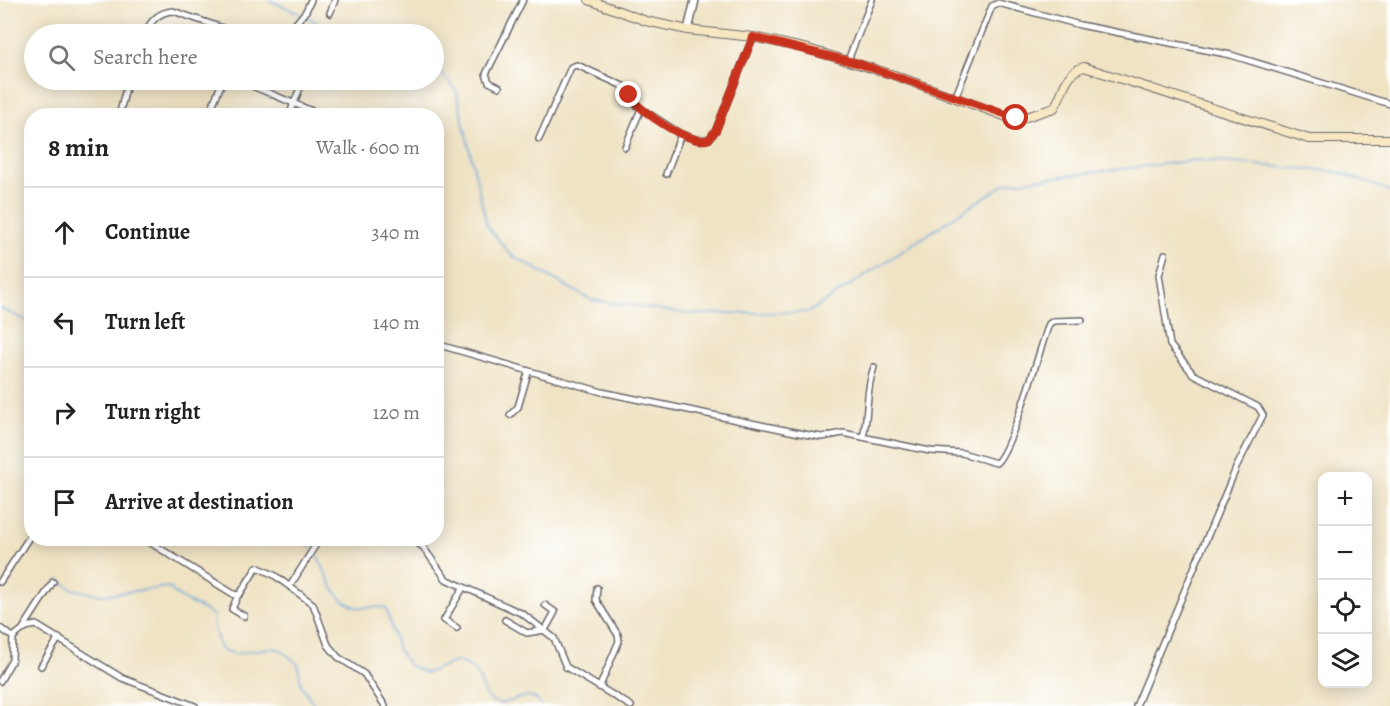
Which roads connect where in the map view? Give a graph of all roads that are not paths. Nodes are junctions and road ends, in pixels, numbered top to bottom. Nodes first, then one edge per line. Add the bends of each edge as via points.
1 (311, 0) edge
2 (316, 0) edge
3 (335, 0) edge
4 (522, 0) edge
5 (695, 0) edge
6 (872, 0) edge
7 (593, 1) edge
8 (330, 13) dead end
9 (150, 24) edge
10 (212, 24) edge
11 (295, 24) edge
12 (688, 30) junction
13 (753, 37) junction
14 (848, 60) junction
15 (499, 87) dead end
16 (126, 90) edge
17 (219, 90) edge
18 (262, 90) edge
19 (299, 90) edge
20 (955, 98) junction
21 (294, 103) junction
22 (1390, 104) edge
23 (122, 108) edge
24 (211, 108) edge
25 (292, 108) edge
26 (306, 108) edge
27 (641, 109) junction
28 (681, 134) junction
29 (1390, 139) edge
30 (538, 140) dead end
31 (625, 147) dead end
32 (666, 174) dead end
33 (1165, 254) dead end
34 (1082, 320) dead end
35 (444, 347) edge
36 (874, 367) dead end
37 (528, 373) junction
38 (510, 415) dead end
39 (863, 437) junction
40 (24, 545) edge
41 (156, 546) edge
42 (315, 546) edge
43 (420, 546) edge
44 (0, 582) edge
45 (53, 582) dead end
46 (290, 586) junction
47 (463, 588) junction
48 (597, 588) dead end
49 (238, 595) junction
50 (545, 605) dead end
51 (244, 616) dead end
52 (505, 620) dead end
53 (0, 628) edge
54 (457, 628) dead end
55 (24, 629) junction
56 (544, 630) junction
57 (13, 637) junction
58 (59, 638) junction
59 (41, 666) dead end
60 (0, 681) edge
61 (600, 686) junction
62 (195, 706) edge
63 (385, 706) edge
64 (631, 706) edge
65 (1136, 706) edge

1 - 2 street
1 - 11 street
3 - 8 street
4 - 15 street via 486,74 489,82
5 - 12 street
6 - 14 street
7 - 12 main road via 641,19
9 - 10 street via 164,12 174,10
12 - 13 main road
13 - 14 main road
13 - 28 street via 712,136 705,141
14 - 20 main road
16 - 23 street
17 - 24 street
18 - 21 street
19 - 21 street
20 - 22 street via 991,10 998,3 1080,25 1231,55
20 - 29 main road via 1007,117 1023,118 1054,108 1068,77 1084,67 1310,139
21 - 25 street
21 - 26 street
27 - 28 street
27 - 30 street via 623,86 574,65
27 - 31 street
28 - 32 street
33 - 65 street via 1159,275 1170,345 1193,374 1258,407 1263,415 1237,466
34 - 39 street via 1049,324 1033,382 996,463 962,453 930,452
35 - 37 street
36 - 39 street via 866,394 868,414
37 - 38 street via 518,407
37 - 39 street via 809,435 843,433
40 - 44 street
41 - 49 street
42 - 46 street
43 - 47 street via 442,576
45 - 55 street
46 - 49 street via 257,567
46 - 63 street via 313,604 328,645 338,657 364,674
47 - 54 street via 444,620
47 - 56 street via 509,606
48 - 61 street via 596,600 619,641
49 - 51 street via 232,609
50 - 56 street via 555,612
52 - 56 street via 527,633
53 - 57 street
55 - 57 street
55 - 58 street via 36,625
56 - 61 street via 554,638 566,667
57 - 60 street via 12,660
58 - 59 street
58 - 62 street via 122,678
61 - 64 street

